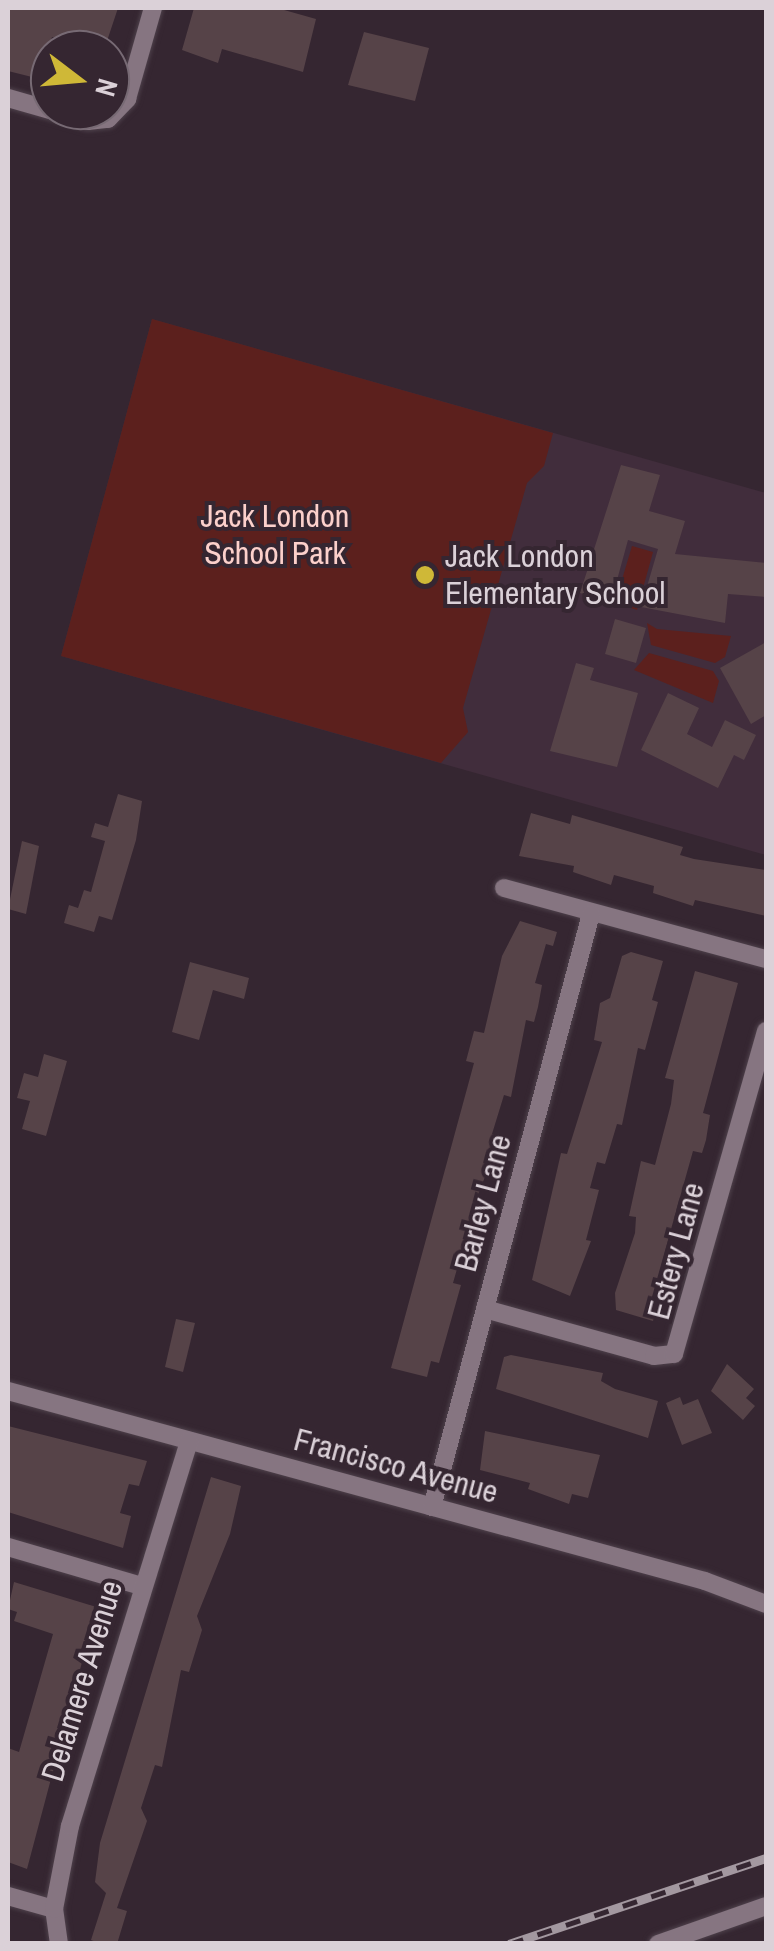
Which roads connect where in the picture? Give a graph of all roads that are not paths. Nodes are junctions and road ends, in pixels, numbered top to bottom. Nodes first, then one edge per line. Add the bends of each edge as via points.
1 (153, 8) edge
2 (8, 98) edge
3 (504, 888) dead end
4 (592, 914) junction
5 (766, 958) edge
6 (766, 1030) edge
7 (758, 1096) edge
8 (485, 1310) junction
9 (8, 1391) edge
10 (189, 1441) junction
11 (432, 1507) junction
12 (8, 1547) edge
13 (141, 1586) junction
14 (766, 1604) edge
15 (8, 1896) edge
16 (766, 1906) edge
17 (54, 1909) junction
18 (59, 1944) edge
19 (658, 1944) edge

1 - 2 street via 127,99 108,119 88,121
3 - 4 street
4 - 5 street
4 - 8 street, Barley Lane
6 - 7 street, Estery Lane
7 - 8 street, Estery Lane via 674,1354 654,1356
8 - 11 street, Barley Lane
9 - 10 street, Francisco Avenue
10 - 11 street, Francisco Avenue
10 - 13 street, Delamere Avenue
11 - 14 street, Francisco Avenue via 705,1581
12 - 13 street
13 - 17 street, Delamere Avenue via 70,1826
15 - 17 street
16 - 19 street
17 - 18 street, Delamere Avenue

